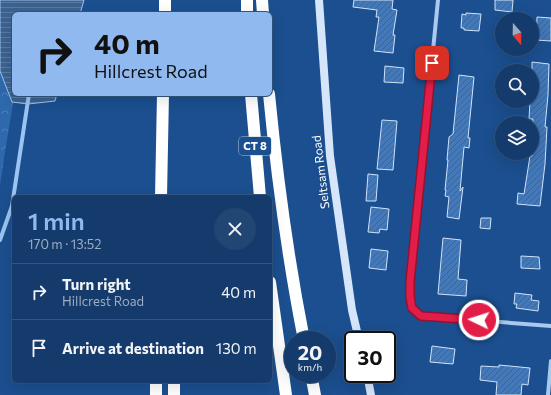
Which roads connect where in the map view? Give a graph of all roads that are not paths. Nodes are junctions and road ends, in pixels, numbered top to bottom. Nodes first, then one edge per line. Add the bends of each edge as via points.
1 (165, 0) edge
2 (247, 0) edge
3 (262, 0) edge
4 (319, 0) edge
5 (438, 0) edge
6 (164, 12) edge
7 (247, 12) edge
8 (263, 12) edge
9 (163, 96) edge
10 (251, 96) edge
11 (270, 96) edge
12 (162, 195) edge
13 (260, 195) edge
14 (272, 296) edge
15 (551, 326) edge
16 (302, 331) edge
17 (357, 331) edge
18 (551, 361) edge
19 (156, 383) edge
20 (174, 383) edge
21 (313, 383) edge
22 (368, 383) edge
23 (156, 395) edge
24 (174, 395) edge
25 (286, 395) edge
26 (315, 395) edge
27 (371, 395) edge
28 (548, 395) edge

1 - 6 highway
2 - 7 highway
3 - 8 highway
4 - 17 main road, Seltsam Road via 330,156
5 - 15 street via 410,282 412,308 421,316
9 - 12 highway
10 - 13 highway, CT 8
11 - 16 highway via 285,232
14 - 25 highway
18 - 28 street
19 - 23 highway
20 - 24 highway
21 - 26 highway
22 - 27 main road

